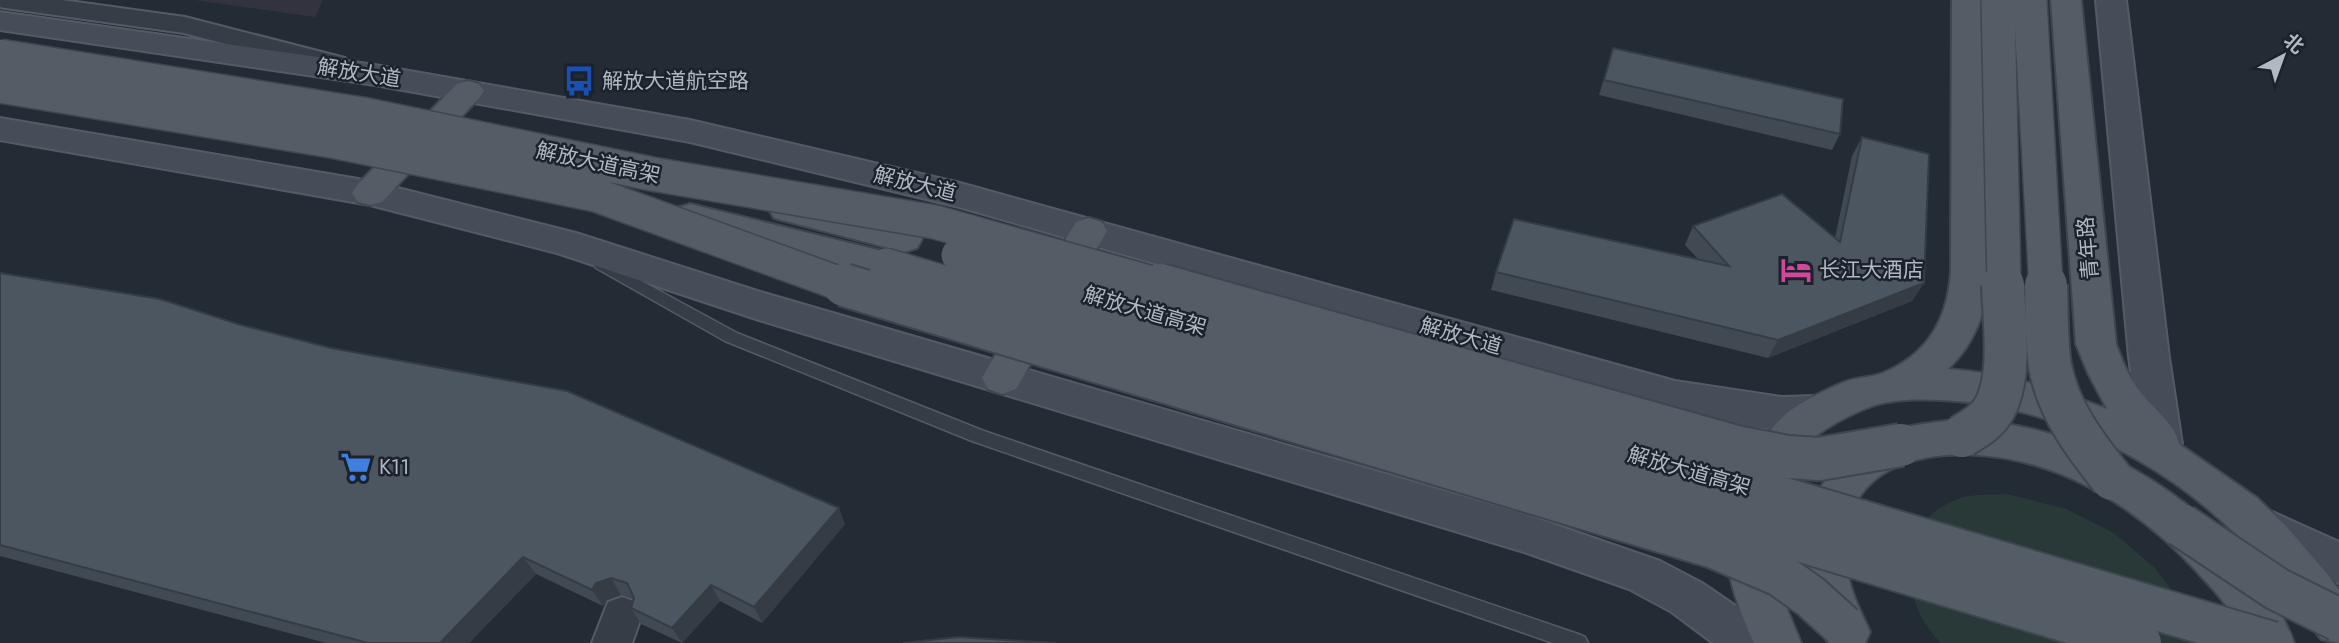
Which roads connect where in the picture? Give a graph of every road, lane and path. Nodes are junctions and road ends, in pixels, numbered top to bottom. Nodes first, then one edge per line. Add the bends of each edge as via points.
1 (5, 0) edge
2 (1967, 0) edge
3 (1998, 0) edge
4 (2030, 0) edge
5 (2066, 0) edge
6 (2111, 0) edge
7 (0, 21) edge
8 (0, 56) edge
9 (375, 75) junction
10 (0, 86) edge
11 (468, 91) junction
12 (0, 129) edge
13 (652, 174) junction
14 (370, 193) junction
15 (596, 195) junction
16 (1089, 231) junction
17 (563, 242) junction
18 (1002, 378) junction
19 (1894, 385) junction
20 (1815, 412) junction
21 (1962, 436) junction
22 (1901, 445) junction
23 (2172, 455) junction
24 (2112, 479) junction
25 (2255, 524) junction
26 (2180, 525) junction
27 (2339, 563) edge
28 (2339, 620) edge
29 (2339, 629) edge
30 (1849, 634) edge
31 (1578, 643) edge
32 (1751, 643) edge
33 (1778, 643) edge
34 (2140, 643) edge
35 (2272, 643) edge

1 - 9 street via 185,25
2 - 19 main road via 1970,250 1965,309 1941,354
3 - 21 main road, bridge via 2005,363 1995,408 1986,423
4 - 24 main road, bridge via 2050,364 2055,391 2072,425
5 - 23 main road, 青年路 via 2096,344 2116,392
6 - 23 main road via 2149,357
7 - 9 main road, 解放大道
8 - 13 main road, 解放大道高架, bridge via 362,114
9 - 11 main road, 解放大道
10 - 15 main road, 解放大道高架, bridge via 337,142
11 - 14 main road
11 - 16 main road, 解放大道 via 728,140
12 - 14 main road
13 - 22 main road, bridge via 935,222 1736,447 1818,459
13 - 35 main road, 解放大道高架, bridge via 904,239
14 - 17 main road
15 - 30 main road, bridge via 874,296 1714,547 1780,575
15 - 34 main road, 解放大道高架, bridge via 886,265
16 - 18 main road
16 - 20 main road, 解放大道 via 1675,397 1782,413
17 - 18 main road
17 - 31 lane via 731,337 978,436
18 - 32 main road via 1527,534 1644,575 1686,597
19 - 20 main road via 1847,397
19 - 23 main road via 1937,383 1997,390 2058,405
20 - 33 main road via 1773,452 1758,481 1750,515 1750,555
21 - 22 main road
21 - 24 main road, bridge via 2034,448
22 - 30 main road, bridge via 1874,457 1852,475 1835,498 1825,524 1823,556 1829,590
23 - 25 main road
24 - 26 main road
25 - 27 main road
25 - 29 main road via 2298,569
26 - 28 main road, bridge via 2269,584
26 - 35 main road, bridge via 2216,558 2245,595

